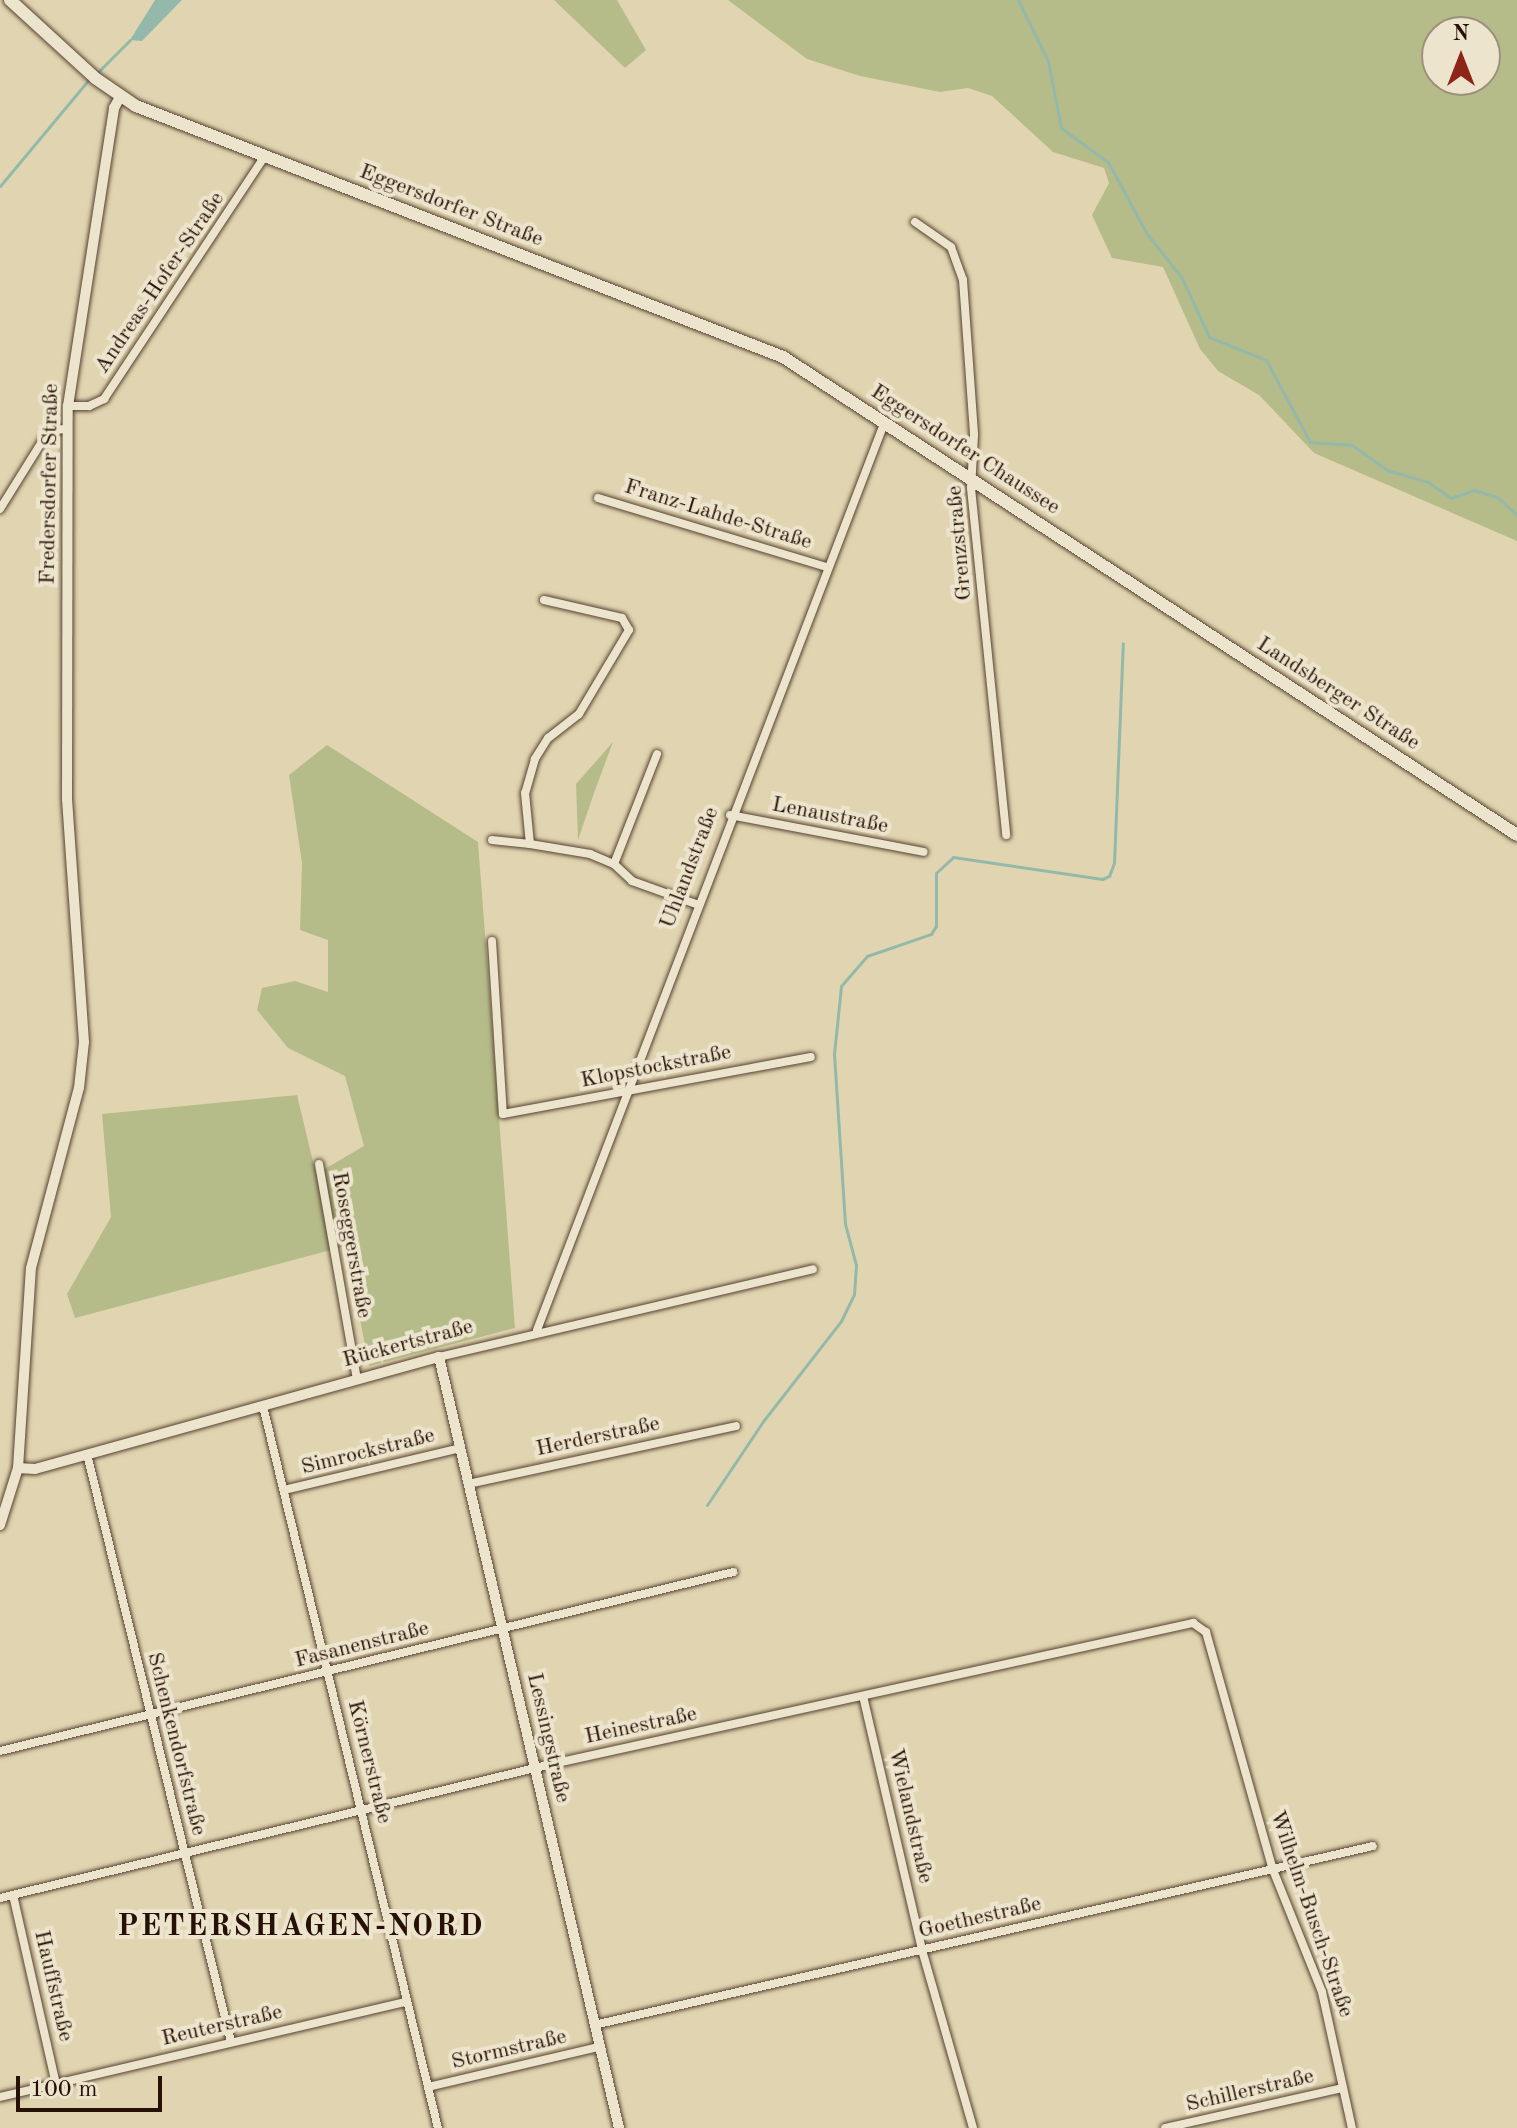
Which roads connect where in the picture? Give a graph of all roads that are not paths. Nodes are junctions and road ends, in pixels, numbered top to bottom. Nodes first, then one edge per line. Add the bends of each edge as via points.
1 (10, 0) edge
2 (120, 97) junction
3 (265, 156) junction
4 (915, 222) dead end
5 (769, 350) joint
6 (68, 406) junction
7 (885, 421) junction
8 (68, 428) junction
9 (972, 478) junction
10 (598, 498) dead end
11 (0, 509) edge
12 (827, 567) junction
13 (1136, 586) joint
14 (544, 600) dead end
15 (657, 754) dead end
16 (730, 815) junction
17 (1006, 835) dead end
18 (1517, 835) edge
19 (492, 840) dead end
20 (530, 844) junction
21 (924, 852) dead end
22 (614, 864) junction
23 (696, 904) junction
24 (492, 941) dead end
25 (811, 1057) dead end
26 (631, 1088) junction
27 (319, 1164) dead end
28 (813, 1269) dead end
29 (537, 1330) junction
30 (439, 1357) junction
31 (357, 1379) junction
32 (263, 1406) junction
33 (736, 1426) dead end
34 (460, 1448) junction
35 (87, 1454) junction
36 (18, 1468) junction
37 (468, 1484) junction
38 (284, 1490) junction
39 (0, 1525) edge
40 (733, 1572) dead end
41 (1199, 1624) joint
42 (502, 1628) junction
43 (328, 1672) junction
44 (863, 1696) junction
45 (150, 1715) junction
46 (0, 1751) edge
47 (534, 1769) junction
48 (363, 1809) junction
49 (1373, 1846) dead end
50 (184, 1853) junction
51 (1273, 1870) junction
52 (13, 1895) junction
53 (0, 1898) edge
54 (922, 1950) junction
55 (406, 2002) junction
56 (594, 2025) junction
57 (231, 2042) junction
58 (599, 2047) junction
59 (56, 2084) junction
60 (428, 2087) junction
61 (1343, 2088) junction
62 (0, 2097) edge
63 (438, 2128) edge
64 (619, 2128) edge
65 (973, 2128) edge
66 (1165, 2128) edge
67 (1352, 2128) edge

1 - 2 main road
2 - 3 main road, Eggersdorfer Straße
2 - 6 street, Fredersdorfer Straße via 113,111
3 - 5 main road, Eggersdorfer Straße
3 - 6 street, Andreas-Hofer-Straße via 104,399 89,406
4 - 9 street, Grenzstraße via 951,247 963,280
5 - 7 main road, Eggersdorfer Chaussee
6 - 8 street, Fredersdorfer Straße
7 - 9 main road, Eggersdorfer Chaussee
7 - 12 street, Uhlandstraße
8 - 11 street via 48,432
8 - 36 street, Fredersdorfer Straße via 67,784 84,1042 79,1088 31,1268
9 - 13 main road, Eggersdorfer Chaussee
9 - 17 street, Grenzstraße
10 - 12 street, Franz-Lahde-Straße
12 - 16 street, Uhlandstraße
13 - 18 main road, Landsberger Straße
14 - 20 street via 622,618 629,630 579,714 548,738 535,759 525,793
15 - 22 street
16 - 21 street, Lenaustraße
16 - 23 street, Uhlandstraße
19 - 20 street
20 - 22 street via 590,854
22 - 23 street via 632,881
23 - 26 street, Uhlandstraße
24 - 26 street, Klopstockstraße via 503,1114
25 - 26 street, Klopstockstraße
26 - 29 street, Uhlandstraße
27 - 31 street, Roseggerstraße
28 - 29 street, Rückertstraße
29 - 30 street, Rückertstraße
30 - 31 street, Rückertstraße
30 - 34 street, Lessingstraße
31 - 32 street, Rückertstraße
32 - 35 street, Rückertstraße
32 - 38 street, Körnerstraße
33 - 37 street, Herderstraße
34 - 37 street, Lessingstraße
34 - 38 street, Simrockstraße
35 - 36 street, Rückertstraße via 35,1469
35 - 45 street, Schenkendorfstraße
36 - 39 street, Fredersdorfer Straße
37 - 42 street, Lessingstraße
38 - 43 street, Körnerstraße
40 - 42 street, Fasanenstraße
41 - 44 street, Heinestraße
41 - 51 street, Wilhelm-Busch-Straße via 1206,1632
42 - 43 street, Fasanenstraße
42 - 47 street, Lessingstraße
43 - 45 street, Fasanenstraße
43 - 48 street, Körnerstraße
44 - 47 street, Heinestraße
44 - 54 street, Wielandstraße
45 - 46 street, Fasanenstraße
45 - 50 street, Schenkendorfstraße
47 - 48 street, Heinestraße
47 - 56 street, Lessingstraße
48 - 50 street, Heinestraße
48 - 55 street, Körnerstraße
49 - 51 street, Goethestraße
50 - 52 street, Heinestraße
50 - 57 street, Schenkendorfstraße
51 - 54 street, Goethestraße
51 - 61 street, Wilhelm-Busch-Straße via 1325,2002
52 - 53 street, Heinestraße
52 - 59 street, Hauffstraße
54 - 56 street, Goethestraße
54 - 65 street, Wielandstraße
55 - 57 street, Reuterstraße
55 - 60 street, Körnerstraße
56 - 58 street, Lessingstraße
57 - 59 street, Reuterstraße
58 - 60 street, Stormstraße
58 - 64 street, Lessingstraße
59 - 62 street, Reuterstraße
60 - 63 street, Körnerstraße
61 - 66 street, Schillerstraße
61 - 67 street, Wilhelm-Busch-Straße

